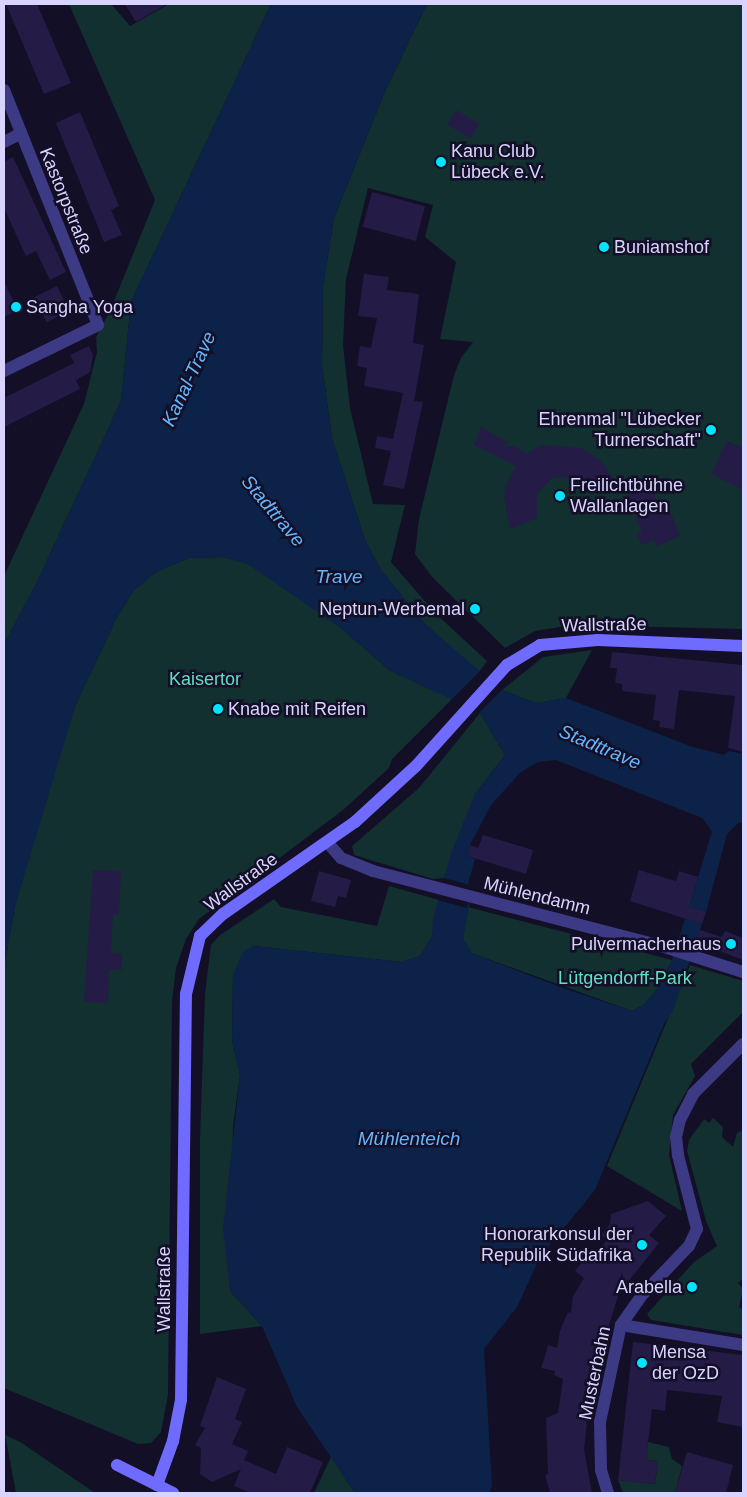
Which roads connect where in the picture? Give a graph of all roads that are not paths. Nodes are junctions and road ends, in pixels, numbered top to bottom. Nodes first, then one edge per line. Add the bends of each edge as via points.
1 (4, 90) edge
2 (20, 134) junction
3 (4, 142) edge
4 (4, 371) edge
5 (743, 646) edge
6 (328, 843) junction
7 (743, 972) edge
8 (743, 1044) edge
9 (621, 1325) junction
10 (743, 1345) edge
11 (117, 1465) dead end
12 (157, 1485) junction
13 (172, 1493) edge
14 (608, 1493) edge

1 - 2 street, Kastorpstraße
2 - 3 street
2 - 4 street, Kastorpstraße via 98,325
5 - 6 main road, Wallstraße via 571,640 540,645 507,665 416,766
6 - 7 street, Mühlendamm via 349,862
6 - 12 main road, Wallstraße via 223,914 200,936 195,949 186,994 181,1400 174,1441
8 - 9 street, Musterbahn via 693,1094 676,1137 696,1235 631,1308
9 - 10 street
9 - 14 street, Musterbahn via 600,1422 601,1470
11 - 12 main road
12 - 13 main road

